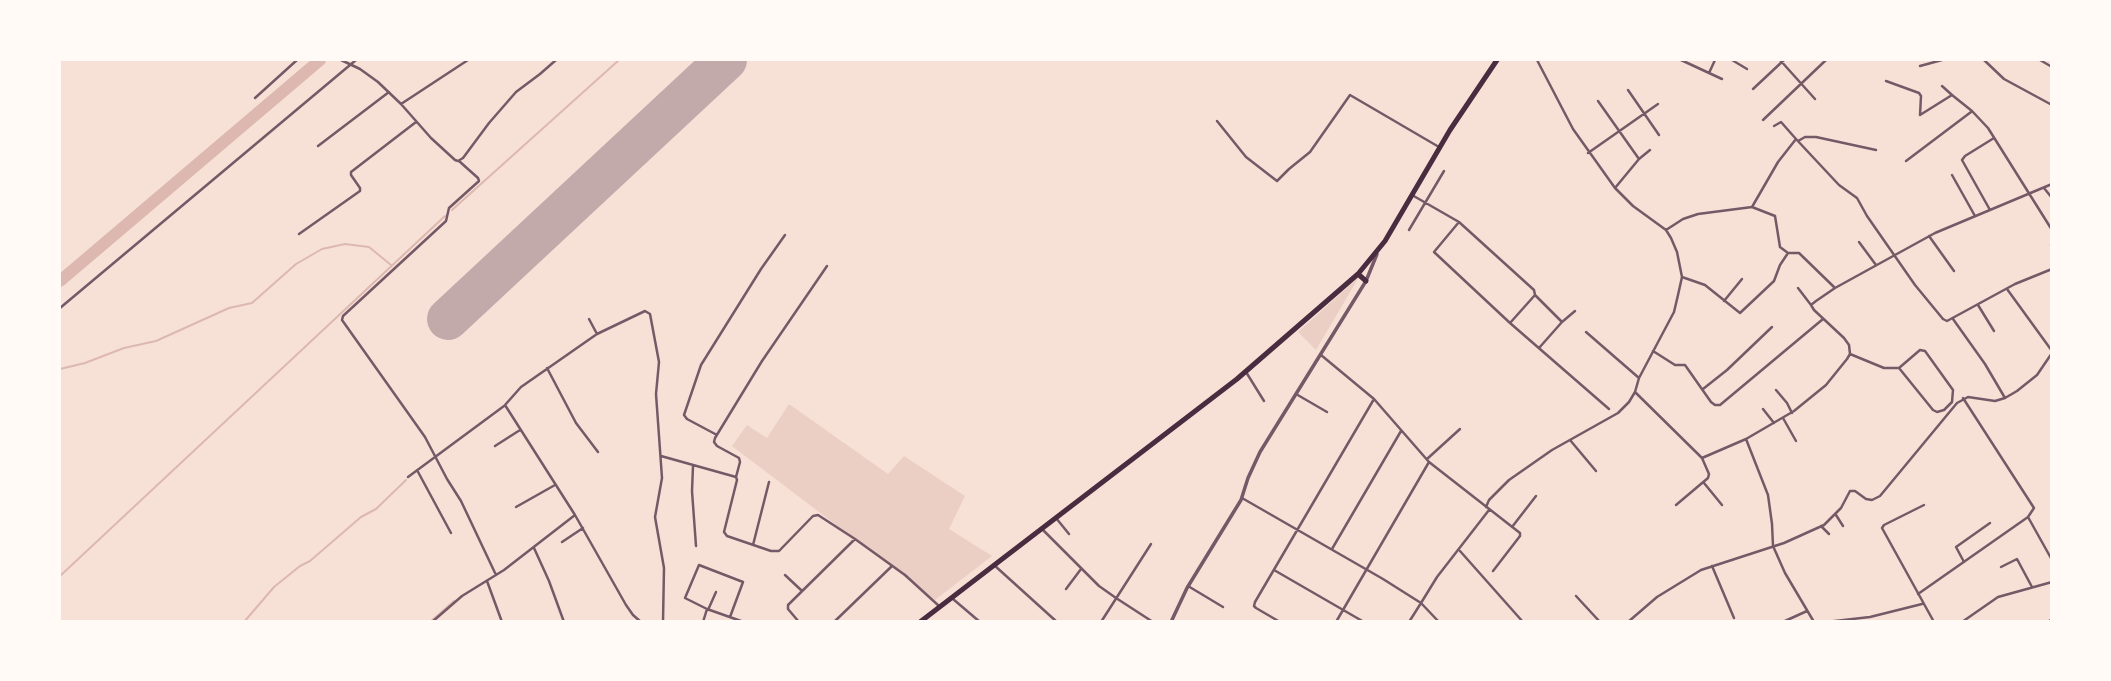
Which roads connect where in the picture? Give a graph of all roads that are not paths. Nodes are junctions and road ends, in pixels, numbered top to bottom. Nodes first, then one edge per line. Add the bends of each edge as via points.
1 (294, 60) edge
2 (343, 60) edge
3 (356, 60) edge
4 (468, 60) edge
5 (556, 60) edge
6 (1497, 60) edge
7 (1537, 60) edge
8 (1681, 60) edge
9 (1714, 60) edge
10 (1732, 60) edge
11 (1782, 60) edge
12 (1826, 60) edge
13 (1942, 60) edge
14 (1984, 60) edge
15 (2040, 60) edge
16 (351, 64) junction
17 (1920, 66) dead end
18 (2052, 67) edge
19 (1746, 69) dead end
20 (1709, 73) junction
21 (1722, 79) dead end
22 (1886, 81) dead end
23 (1801, 82) junction
24 (1942, 86) dead end
25 (1753, 89) dead end
26 (1628, 90) dead end
27 (389, 92) junction
28 (1952, 94) junction
29 (255, 99) dead end
30 (1815, 99) dead end
31 (1598, 101) dead end
32 (401, 104) junction
33 (1658, 104) dead end
34 (2052, 105) edge
35 (1972, 111) junction
36 (1645, 114) junction
37 (1763, 120) dead end
38 (1217, 121) dead end
39 (416, 122) junction
40 (1774, 126) dead end
41 (1619, 132) junction
42 (1659, 135) dead end
43 (1994, 138) junction
44 (1797, 140) junction
45 (318, 146) dead end
46 (1439, 147) junction
47 (1650, 150) dead end
48 (1876, 150) dead end
49 (1588, 153) junction
50 (1639, 159) junction
51 (459, 161) junction
52 (1906, 161) dead end
53 (1444, 171) dead end
54 (1951, 175) dead end
55 (2052, 184) edge
56 (1615, 188) junction
57 (2044, 188) junction
58 (2028, 195) junction
59 (1415, 196) junction
60 (2052, 198) edge
61 (1424, 202) junction
62 (1752, 207) junction
63 (1990, 210) junction
64 (1975, 216) junction
65 (1459, 222) junction
66 (2052, 229) edge
67 (1409, 230) dead end
68 (1666, 230) junction
69 (299, 234) dead end
70 (785, 235) dead end
71 (1929, 236) junction
72 (1859, 242) dead end
73 (1788, 253) junction
74 (1377, 254) junction
75 (1894, 255) junction
76 (1876, 265) junction
77 (827, 266) dead end
78 (2052, 269) edge
79 (1954, 271) dead end
80 (1358, 274) junction
81 (1682, 277) junction
82 (1742, 279) dead end
83 (1366, 281) junction
84 (1798, 288) dead end
85 (1835, 288) junction
86 (2007, 289) junction
87 (1535, 295) junction
88 (1724, 300) junction
89 (1978, 304) junction
90 (1811, 305) junction
91 (60, 309) edge
92 (1575, 311) dead end
93 (589, 319) dead end
94 (1824, 319) junction
95 (1953, 319) junction
96 (1562, 322) junction
97 (1510, 323) junction
98 (1772, 327) dead end
99 (1994, 331) dead end
100 (1586, 332) dead end
101 (597, 334) junction
102 (1539, 348) junction
103 (1653, 351) junction
104 (2052, 352) edge
105 (1321, 354) junction
106 (1850, 355) junction
107 (547, 368) junction
108 (1899, 368) junction
109 (1246, 372) junction
110 (1639, 378) junction
111 (1703, 389) junction
112 (1776, 390) dead end
113 (1635, 392) junction
114 (1296, 394) junction
115 (1964, 398) junction
116 (2005, 398) junction
117 (1374, 400) junction
118 (1264, 401) dead end
119 (505, 405) junction
120 (1609, 409) dead end
121 (1763, 409) dead end
122 (1327, 412) dead end
123 (1791, 413) junction
124 (1783, 418) junction
125 (1774, 423) junction
126 (1460, 429) dead end
127 (520, 430) junction
128 (1401, 430) junction
129 (717, 435) junction
130 (1746, 439) junction
131 (1570, 440) junction
132 (1796, 441) dead end
133 (495, 446) dead end
134 (598, 452) dead end
135 (434, 457) junction
136 (661, 457) junction
137 (1702, 458) junction
138 (1428, 461) junction
139 (693, 466) junction
140 (417, 470) junction
141 (1596, 471) dead end
142 (408, 477) dead end
143 (736, 477) junction
144 (769, 482) dead end
145 (1704, 482) junction
146 (555, 485) junction
147 (1536, 496) dead end
148 (1242, 498) junction
149 (1676, 505) dead end
150 (1722, 505) dead end
151 (1924, 505) dead end
152 (516, 507) dead end
153 (1488, 508) junction
154 (575, 515) junction
155 (1836, 515) junction
156 (2028, 517) junction
157 (1056, 518) junction
158 (1990, 523) dead end
159 (1821, 526) junction
160 (1843, 526) dead end
161 (1512, 527) junction
162 (583, 528) junction
163 (1042, 528) junction
164 (1297, 530) junction
165 (451, 533) dead end
166 (1069, 534) dead end
167 (1829, 534) dead end
168 (855, 539) junction
169 (562, 542) dead end
170 (1151, 544) dead end
171 (696, 545) dead end
172 (753, 545) junction
173 (1773, 546) junction
174 (534, 548) junction
175 (1332, 549) junction
176 (1459, 549) junction
177 (2052, 560) edge
178 (1964, 562) junction
179 (994, 565) junction
180 (892, 566) junction
181 (1712, 566) junction
182 (2001, 567) dead end
183 (1081, 569) junction
184 (1366, 569) junction
185 (1274, 570) junction
186 (1493, 571) dead end
187 (496, 575) junction
188 (785, 575) dead end
189 (487, 581) junction
190 (2052, 582) edge
191 (1188, 586) junction
192 (2032, 587) junction
193 (1066, 589) dead end
194 (801, 590) junction
195 (716, 592) dead end
196 (1918, 594) junction
197 (1576, 596) dead end
198 (951, 597) junction
199 (1116, 598) junction
200 (1421, 603) junction
201 (1923, 603) junction
202 (939, 606) junction
203 (1223, 607) dead end
204 (708, 609) junction
205 (1343, 609) junction
206 (1807, 611) junction
207 (730, 617) junction
208 (1734, 618) dead end
209 (925, 620) edge
210 (1853, 620) edge
211 (432, 621) edge
212 (502, 621) edge
213 (564, 621) edge
214 (641, 621) edge
215 (663, 621) edge
216 (703, 621) edge
217 (741, 621) edge
218 (799, 621) edge
219 (834, 621) edge
220 (980, 621) edge
221 (1057, 621) edge
222 (1101, 621) edge
223 (1153, 621) edge
224 (1171, 621) edge
225 (1280, 621) edge
226 (1336, 621) edge
227 (1364, 621) edge
228 (1409, 621) edge
229 (1439, 621) edge
230 (1523, 621) edge
231 (1600, 621) edge
232 (1628, 621) edge
233 (1785, 621) edge
234 (1814, 621) edge
235 (1826, 621) edge
236 (1934, 621) edge
237 (1962, 621) edge

1 - 29 street
2 - 16 street
3 - 16 street
4 - 32 street
5 - 51 street via 509,99
6 - 46 highway
7 - 49 street
8 - 20 street
9 - 20 street
10 - 19 street
11 - 23 street
11 - 25 street
12 - 23 street
13 - 17 street
14 - 34 street via 2004,79
15 - 18 street
16 - 27 street
16 - 91 street
20 - 21 street
22 - 28 street via 1919,93 1920,115
23 - 30 street
23 - 37 street
24 - 28 street
26 - 36 street
27 - 32 street
27 - 45 street
28 - 35 street
31 - 41 street
32 - 39 street
33 - 36 street
35 - 43 street
35 - 52 street
36 - 41 street
36 - 42 street
38 - 46 street via 1246,156 1277,181 1310,152 1350,95
39 - 51 street
39 - 69 street via 351,173 360,191
40 - 44 street via 1781,122
41 - 49 street
41 - 50 street
43 - 58 street
43 - 63 street via 1962,159
44 - 48 street via 1816,137
44 - 62 street via 1778,162
44 - 75 street via 1855,196
46 - 59 highway
47 - 50 street
49 - 56 street
50 - 56 street
51 - 135 street via 479,181 449,208 446,221 342,317
53 - 61 street
54 - 64 street
55 - 57 street
56 - 68 street
57 - 58 street
57 - 60 street
58 - 63 street
58 - 66 street
59 - 61 street
59 - 74 highway
61 - 65 street
61 - 67 street
62 - 68 street via 1698,214
62 - 73 street via 1776,217 1779,245
63 - 64 street
64 - 71 street
65 - 87 street
65 - 97 street via 1433,252
68 - 81 street
70 - 129 street via 701,365 684,415
71 - 75 street
71 - 79 street
72 - 76 street
73 - 85 street via 1799,253
73 - 88 street via 1774,281 1741,312
74 - 80 highway
74 - 83 street
75 - 76 street
75 - 95 street via 1943,319
76 - 85 street
77 - 129 street
78 - 86 street
80 - 83 highway
80 - 109 highway
81 - 88 street via 1705,285
81 - 103 street via 1674,312
82 - 88 street
83 - 105 street
84 - 90 street
85 - 90 street
86 - 89 street
86 - 104 street
87 - 96 street
87 - 97 street
89 - 95 street
89 - 99 street
90 - 94 street
92 - 96 street
93 - 101 street
94 - 106 street via 1844,338
94 - 111 street via 1720,405 1711,402
95 - 116 street
96 - 102 street
97 - 102 street
98 - 111 street
100 - 110 street
101 - 107 street
101 - 136 street via 642,312 650,314 658,346
102 - 120 street
103 - 110 street
103 - 111 street via 1675,365 1685,365
104 - 116 street via 2037,375
105 - 114 street
105 - 117 street
106 - 108 street via 1884,368
106 - 123 street via 1821,390
107 - 119 street
107 - 134 street via 576,423
108 - 108 street via 1923,349 1954,393 1952,402 1944,410 1934,411
109 - 118 street
109 - 157 highway
110 - 113 street
112 - 123 street
113 - 131 street via 1622,410
113 - 137 street
114 - 122 street
114 - 148 street via 1252,468
115 - 116 street
115 - 155 street via 1885,491 1869,500 1850,491
115 - 156 street via 2034,506
117 - 128 street
117 - 164 street
119 - 127 street
119 - 135 street
121 - 125 street
123 - 124 street
124 - 125 street
124 - 132 street
125 - 130 street
126 - 138 street
127 - 133 street
127 - 146 street
128 - 138 street
128 - 175 street
129 - 143 street via 715,444 740,460
130 - 137 street
130 - 173 street via 1768,495
131 - 141 street
131 - 153 street via 1509,480 1489,500
135 - 140 street
135 - 187 street
136 - 139 street
136 - 215 street via 655,517 664,568
137 - 145 street via 1709,474
138 - 153 street
138 - 184 street
139 - 143 street
139 - 171 street
140 - 142 street
140 - 165 street
143 - 172 street via 724,532
144 - 172 street
145 - 149 street
145 - 150 street
146 - 152 street
146 - 154 street
147 - 161 street
148 - 164 street
148 - 191 street
151 - 196 street via 1882,528
153 - 161 street
153 - 176 street
154 - 162 street
154 - 174 street
155 - 159 street
155 - 160 street
156 - 177 street
156 - 178 street
157 - 163 highway
157 - 166 street
158 - 178 street via 1956,547
159 - 167 street
159 - 173 street
161 - 186 street via 1520,536
162 - 169 street
162 - 214 street via 626,605
163 - 179 highway
163 - 183 street
164 - 175 street
164 - 185 street
168 - 172 street via 816,514 783,550
168 - 180 street
168 - 194 street
170 - 199 street
173 - 181 street
173 - 206 street
174 - 187 street
174 - 213 street
175 - 184 street
176 - 200 street
176 - 230 street
178 - 196 street
179 - 198 highway
179 - 221 street
180 - 202 street
180 - 219 street
181 - 208 street
181 - 232 street via 1657,597
182 - 192 street via 2016,558
183 - 193 street
183 - 199 street
184 - 200 street
184 - 205 street
185 - 205 street
185 - 225 street via 1254,606
187 - 189 street
188 - 194 street
189 - 211 street
189 - 212 street
190 - 192 street
191 - 203 street
191 - 224 street
192 - 237 street via 1998,597
194 - 218 street via 787,607
195 - 204 street
196 - 201 street
197 - 231 street
198 - 202 highway
198 - 220 street
199 - 222 street
199 - 223 street
200 - 228 street
200 - 229 street
201 - 210 street
201 - 236 street
202 - 209 highway
204 - 207 street
204 - 207 street via 685,598 699,565 743,582
204 - 216 street
205 - 226 street
205 - 227 street
206 - 233 street
206 - 234 street
207 - 217 street
210 - 235 street

